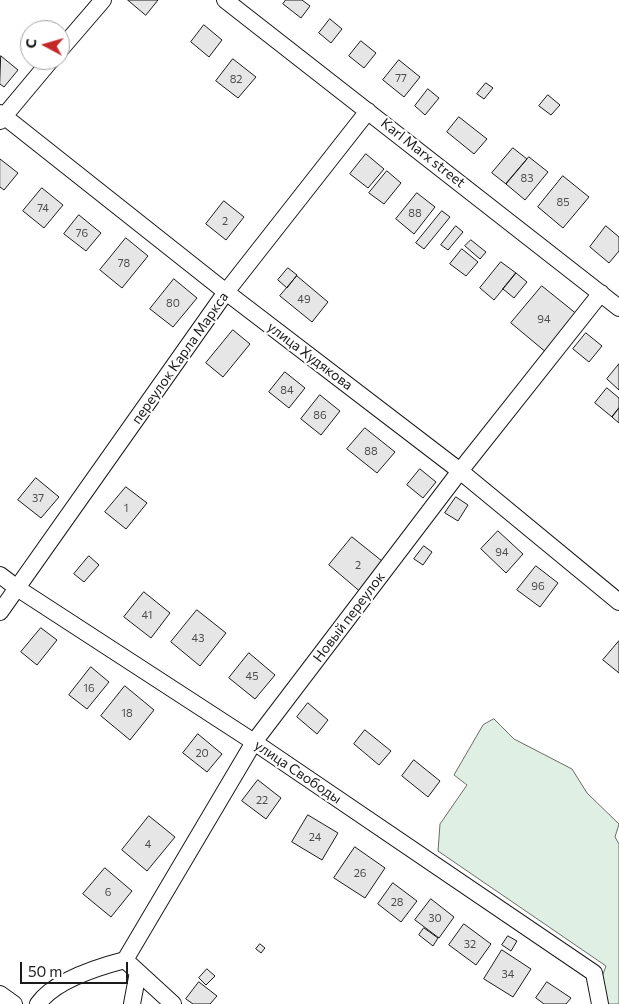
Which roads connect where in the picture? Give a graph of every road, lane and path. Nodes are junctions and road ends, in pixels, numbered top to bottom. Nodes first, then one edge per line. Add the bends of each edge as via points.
1 (103, 0) edge
2 (225, 0) edge
3 (70, 38) edge
4 (42, 70) edge
5 (368, 111) junction
6 (1, 116) edge
7 (226, 292) junction
8 (601, 293) junction
9 (619, 308) edge
10 (460, 471) junction
11 (0, 575) edge
12 (17, 588) junction
13 (619, 602) edge
14 (0, 612) edge
15 (254, 742) junction
16 (125, 960) junction
17 (138, 972) junction
18 (0, 994) edge
19 (14, 1004) edge
20 (38, 1004) edge
21 (132, 1004) edge
22 (172, 1004) edge
23 (600, 1004) edge

1 - 3 street
2 - 5 street, Karl Marx street
4 - 6 street
5 - 7 street, переулок Карла Маркса
5 - 8 street, Karl Marx street
6 - 7 street, улица Худякова
7 - 10 street, улица Худякова
7 - 12 street, переулок Карла Маркса
8 - 9 street, Karl Marx street
8 - 10 street, Новый переулок
10 - 13 street, улица Худякова
10 - 15 street, Новый переулок
11 - 12 street, улица Свободы
12 - 14 street, переулок Карла Маркса
12 - 15 street, улица Свободы
15 - 16 street, Новый переулок
15 - 23 street, улица Свободы via 594,973
16 - 17 street
16 - 20 street via 100,966 45,993
17 - 21 street
17 - 22 street
18 - 19 street

